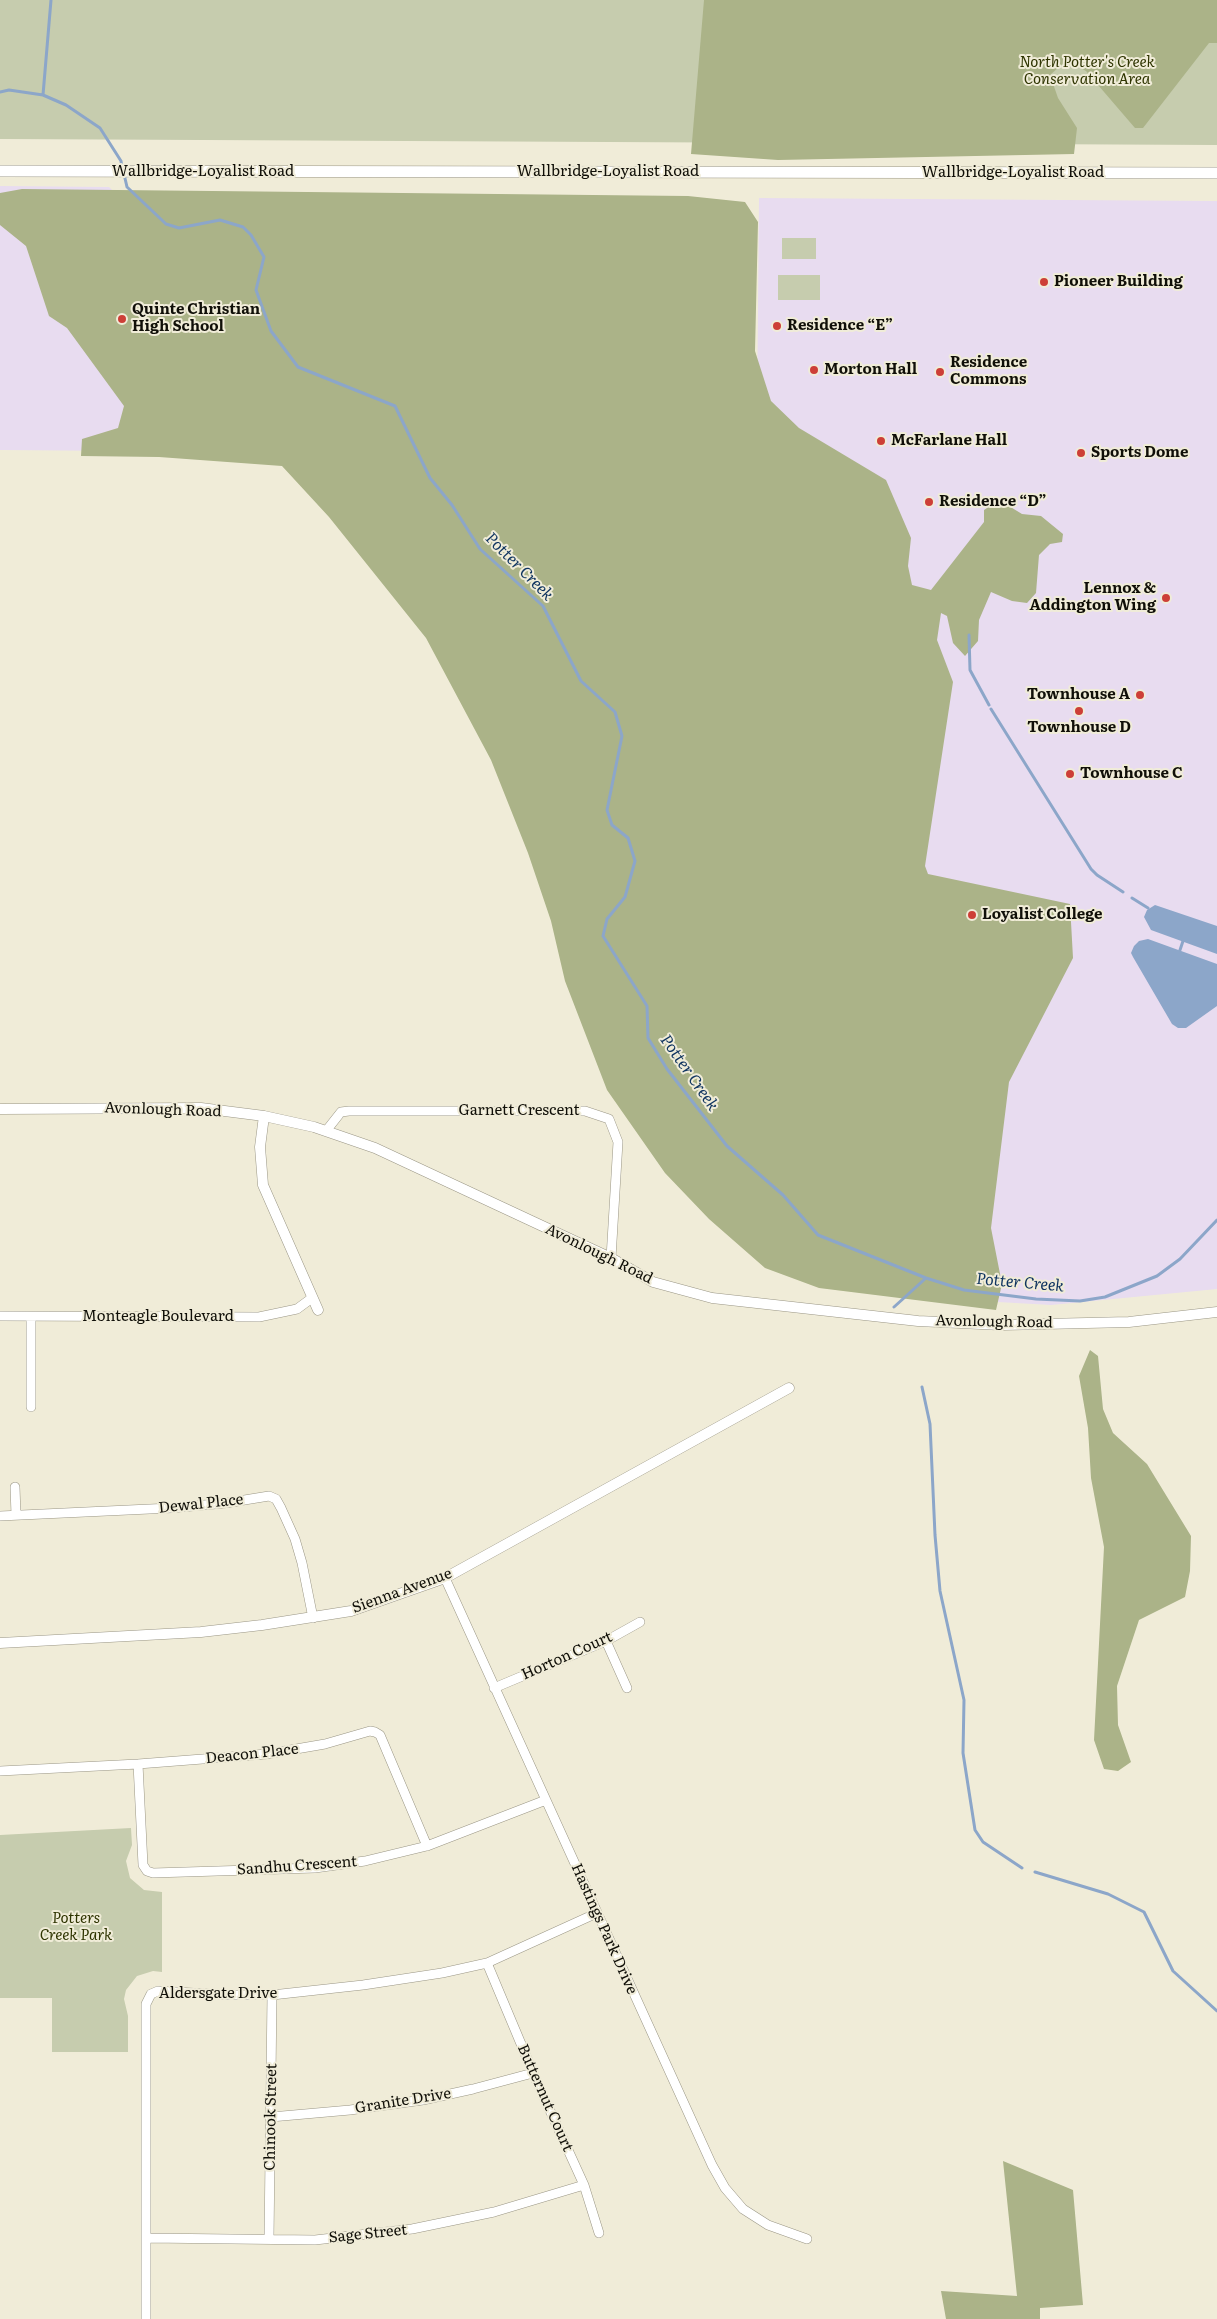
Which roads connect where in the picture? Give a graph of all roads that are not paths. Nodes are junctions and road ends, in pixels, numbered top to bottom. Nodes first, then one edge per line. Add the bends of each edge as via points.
1 (0, 172) edge
2 (1217, 173) edge
3 (0, 1109) edge
4 (264, 1116) junction
5 (326, 1131) junction
6 (611, 1258) junction
7 (312, 1298) junction
8 (318, 1310) dead end
9 (1217, 1312) edge
10 (0, 1316) edge
11 (31, 1317) junction
12 (789, 1388) dead end
13 (31, 1407) dead end
14 (15, 1487) dead end
15 (16, 1515) junction
16 (0, 1516) edge
17 (445, 1578) junction
18 (312, 1618) junction
19 (640, 1622) dead end
20 (606, 1640) junction
21 (0, 1643) edge
22 (494, 1688) junction
23 (627, 1688) dead end
24 (138, 1764) junction
25 (0, 1770) edge
26 (546, 1800) junction
27 (427, 1846) junction
28 (597, 1913) junction
29 (487, 1963) junction
30 (272, 1995) junction
31 (534, 2073) junction
32 (271, 2117) junction
33 (584, 2186) junction
34 (599, 2233) dead end
35 (148, 2238) junction
36 (270, 2239) junction
37 (807, 2240) dead end
38 (146, 2319) edge

1 - 2 main road, Wallbridge-Loyalist Road
3 - 4 street, Avonlough Road via 201,1108
4 - 5 street, Avonlough Road
4 - 7 street via 260,1147 263,1185
5 - 6 street, Avonlough Road via 375,1148
5 - 6 street, Garnett Crescent via 341,1112 349,1110 585,1111 609,1120 618,1142
6 - 9 street, Avonlough Road via 653,1282 712,1298 918,1321 1002,1325 1100,1322
7 - 8 street
7 - 11 street, Monteagle Boulevard via 297,1309 259,1317
10 - 11 street, Monteagle Boulevard
11 - 13 street
12 - 17 street, Sienna Avenue
14 - 15 street
15 - 16 street, Dewal Place
15 - 18 street, Dewal Place via 226,1504 269,1496 281,1508 295,1540
17 - 18 street, Sienna Avenue via 352,1611
17 - 22 street, Hastings Park Drive
18 - 21 street, Sienna Avenue via 201,1632
19 - 20 street, Horton Court
20 - 22 street, Horton Court
20 - 23 street
22 - 26 street, Hastings Park Drive
24 - 25 street, Deacon Place
24 - 27 street, Deacon Place via 267,1754 375,1732 380,1736
24 - 27 street, Sandhu Crescent via 143,1865 153,1873 315,1868 365,1861
26 - 27 street, Sandhu Crescent
26 - 28 street, Hastings Park Drive
28 - 29 street, Aldersgate Drive
28 - 37 street, Hastings Park Drive via 725,2188 743,2208 768,2225
29 - 30 street, Aldersgate Drive via 372,1983
29 - 31 street, Butternut Court
30 - 32 street, Chinook Street
30 - 35 street, Aldersgate Drive via 158,1991 151,1994 146,2004
31 - 32 street, Granite Drive via 424,2100
31 - 33 street, Butternut Court
32 - 36 street, Chinook Street
33 - 34 street, Butternut Court
33 - 36 street, Sage Street via 494,2212 412,2229 315,2240
35 - 36 street, Sage Street
35 - 38 street, Aldersgate Drive

